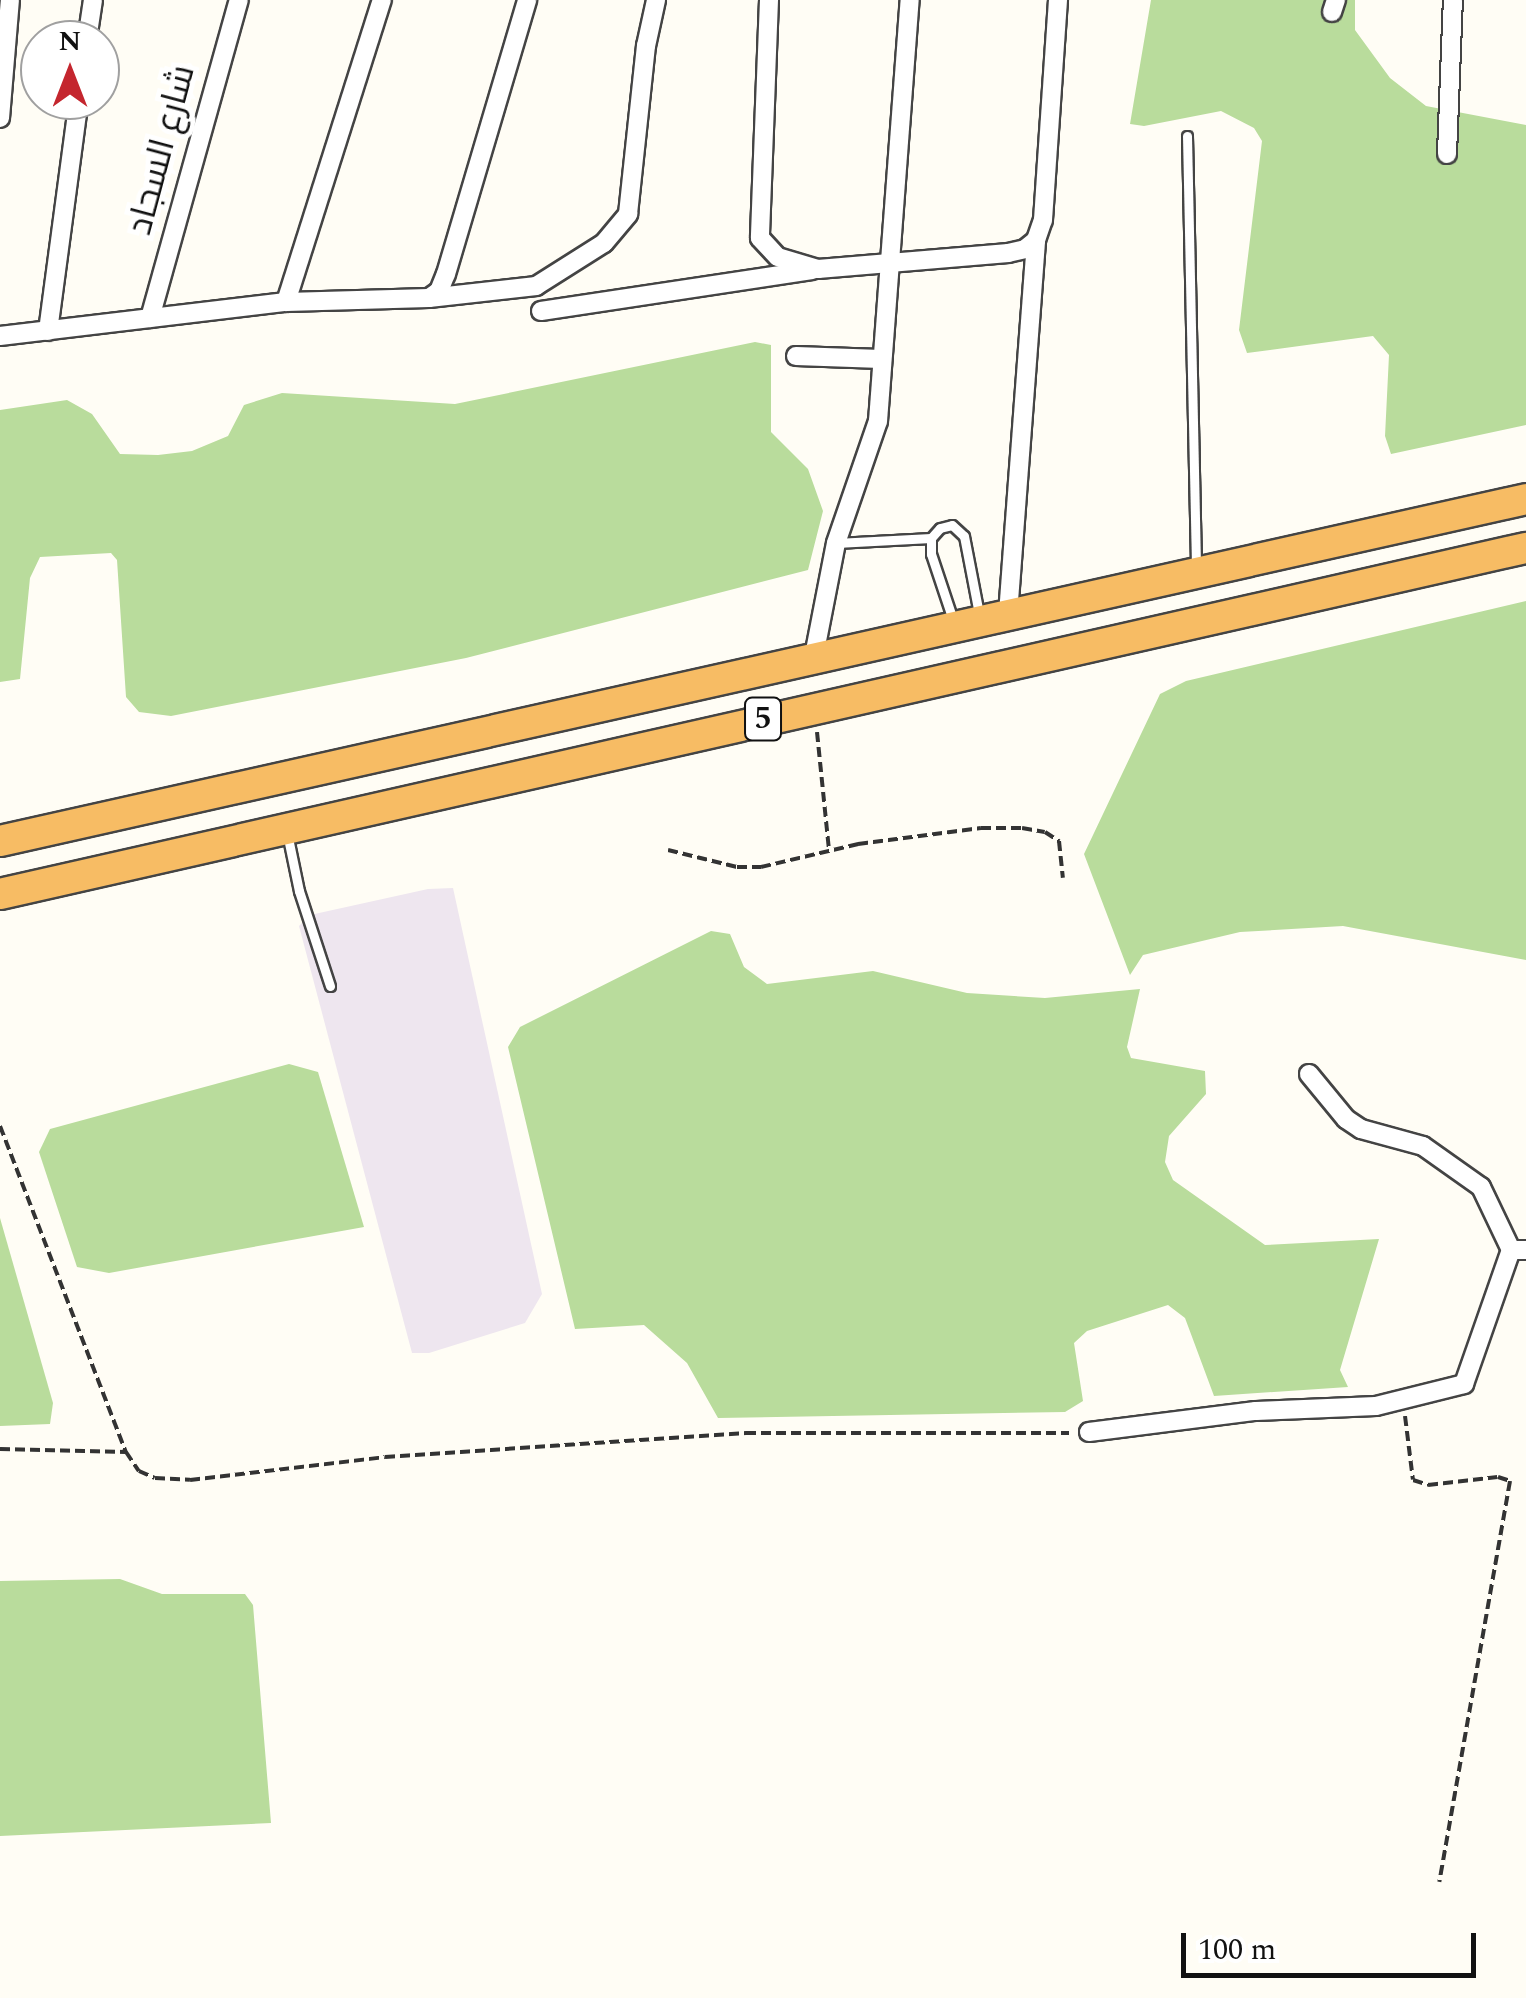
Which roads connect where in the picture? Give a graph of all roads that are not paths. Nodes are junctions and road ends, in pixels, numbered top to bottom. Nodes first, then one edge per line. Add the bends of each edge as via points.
1 (10, 0) edge
2 (239, 0) edge
3 (382, 0) edge
4 (528, 0) edge
5 (656, 0) edge
6 (769, 0) edge
7 (910, 0) edge
8 (1058, 0) edge
9 (1453, 0) edge
10 (0, 118) edge
11 (76, 120) edge
12 (1187, 136) dead end
13 (1447, 154) dead end
14 (1036, 240) junction
15 (888, 264) junction
16 (818, 270) junction
17 (429, 298) junction
18 (286, 302) junction
19 (540, 312) dead end
20 (150, 318) junction
21 (48, 331) junction
22 (0, 336) edge
23 (796, 356) dead end
24 (881, 359) junction
25 (1526, 499) edge
26 (932, 538) junction
27 (836, 543) junction
28 (1526, 548) edge
29 (1196, 573) junction
30 (981, 620) junction
31 (814, 656) junction
32 (125, 813) junction
33 (287, 830) junction
34 (0, 841) edge
35 (135, 864) junction
36 (0, 894) edge
37 (330, 986) dead end
38 (1309, 1074) dead end
39 (1518, 1250) edge
40 (1089, 1432) road end

1 - 10 street
2 - 20 street, شارع السجاد
3 - 18 street
4 - 17 street via 446,274
5 - 17 street via 628,214 604,243 536,286
6 - 16 street via 760,238 778,257
7 - 15 street
8 - 14 street via 1043,220
9 - 13 street
11 - 21 street
12 - 29 lane
14 - 15 street via 1008,253
14 - 30 street
15 - 16 street
15 - 24 street
16 - 19 street
17 - 18 street
18 - 20 street
20 - 21 street
21 - 22 street
23 - 24 street
24 - 27 street via 878,421
25 - 29 highway, 5
26 - 27 lane
26 - 30 lane via 931,554
26 - 30 lane via 952,526 964,536
27 - 31 street
28 - 33 highway, 5
29 - 30 highway, 5
30 - 31 highway, 5
31 - 32 highway, 5
32 - 34 highway, 5
32 - 35 highway
33 - 35 highway, 5
33 - 37 lane
35 - 36 highway, 5
38 - 39 street via 1346,1120 1378,1137 1423,1146 1481,1187
39 - 40 street via 1464,1384 1376,1406 1256,1411

